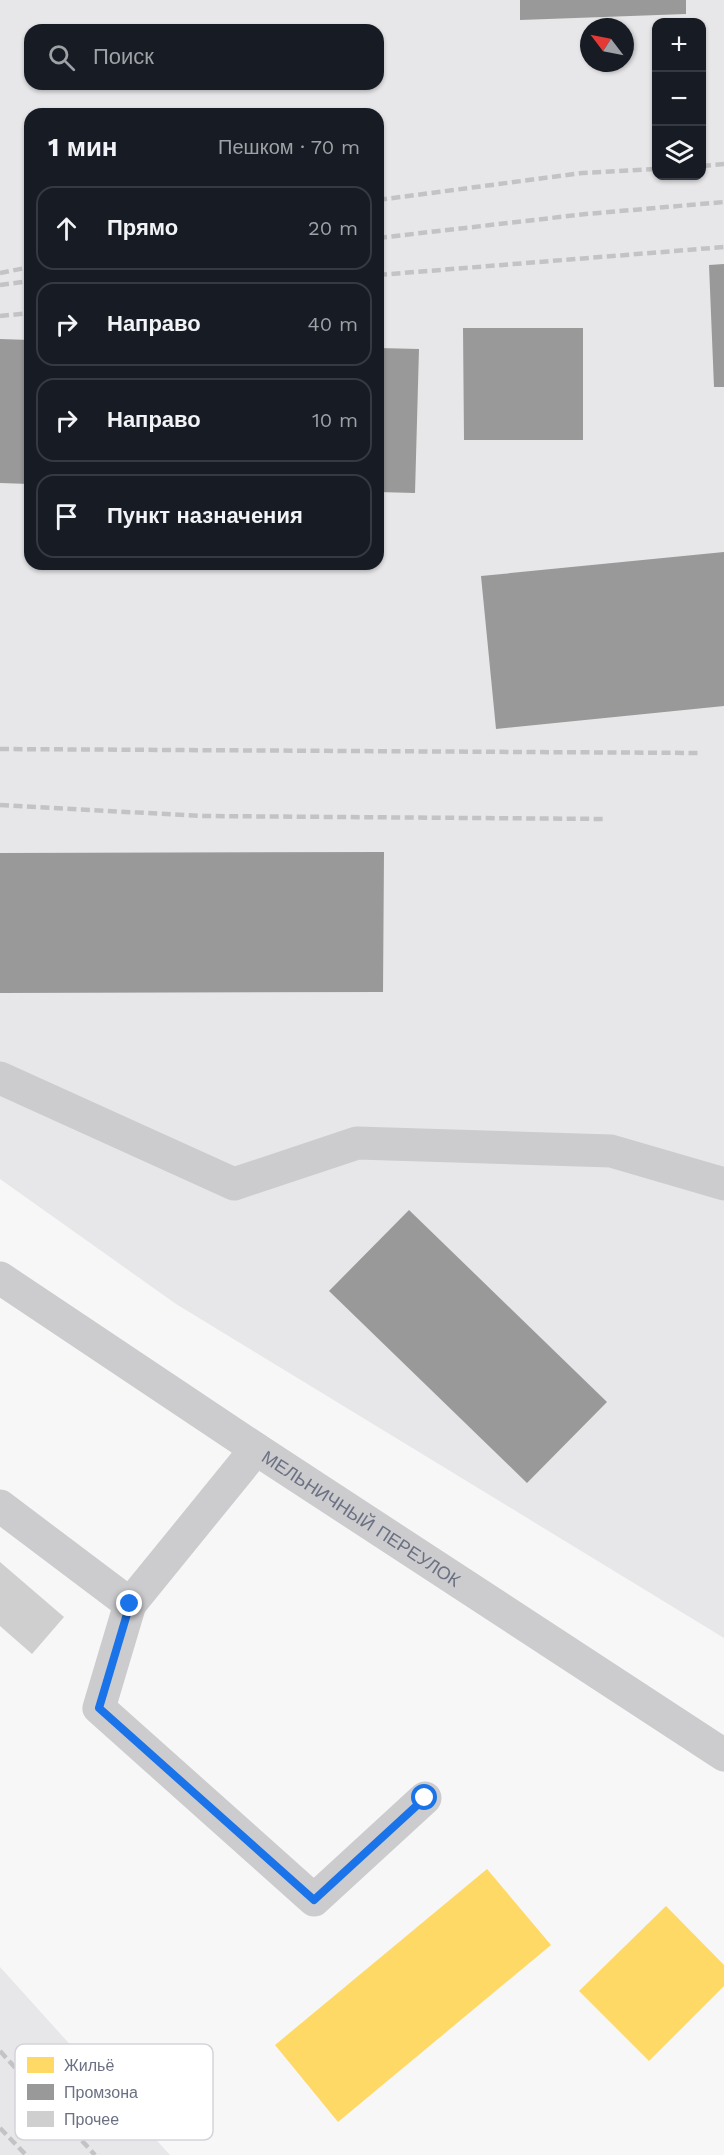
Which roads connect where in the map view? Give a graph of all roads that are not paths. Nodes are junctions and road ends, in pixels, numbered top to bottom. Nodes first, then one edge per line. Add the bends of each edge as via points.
1 (0, 1078) edge
2 (724, 1184) edge
3 (0, 1278) edge
4 (256, 1449) junction
5 (0, 1506) edge
6 (130, 1604) junction
7 (724, 1755) edge
8 (425, 1798) dead end

1 - 2 street via 234,1184 357,1143 611,1151
3 - 4 street, МЕЛЬНИЧНЫЙ ПЕРЕУЛОК
4 - 6 street
4 - 7 street, МЕЛЬНИЧНЫЙ ПЕРЕУЛОК
5 - 6 street
6 - 8 street via 99,1708 314,1900

